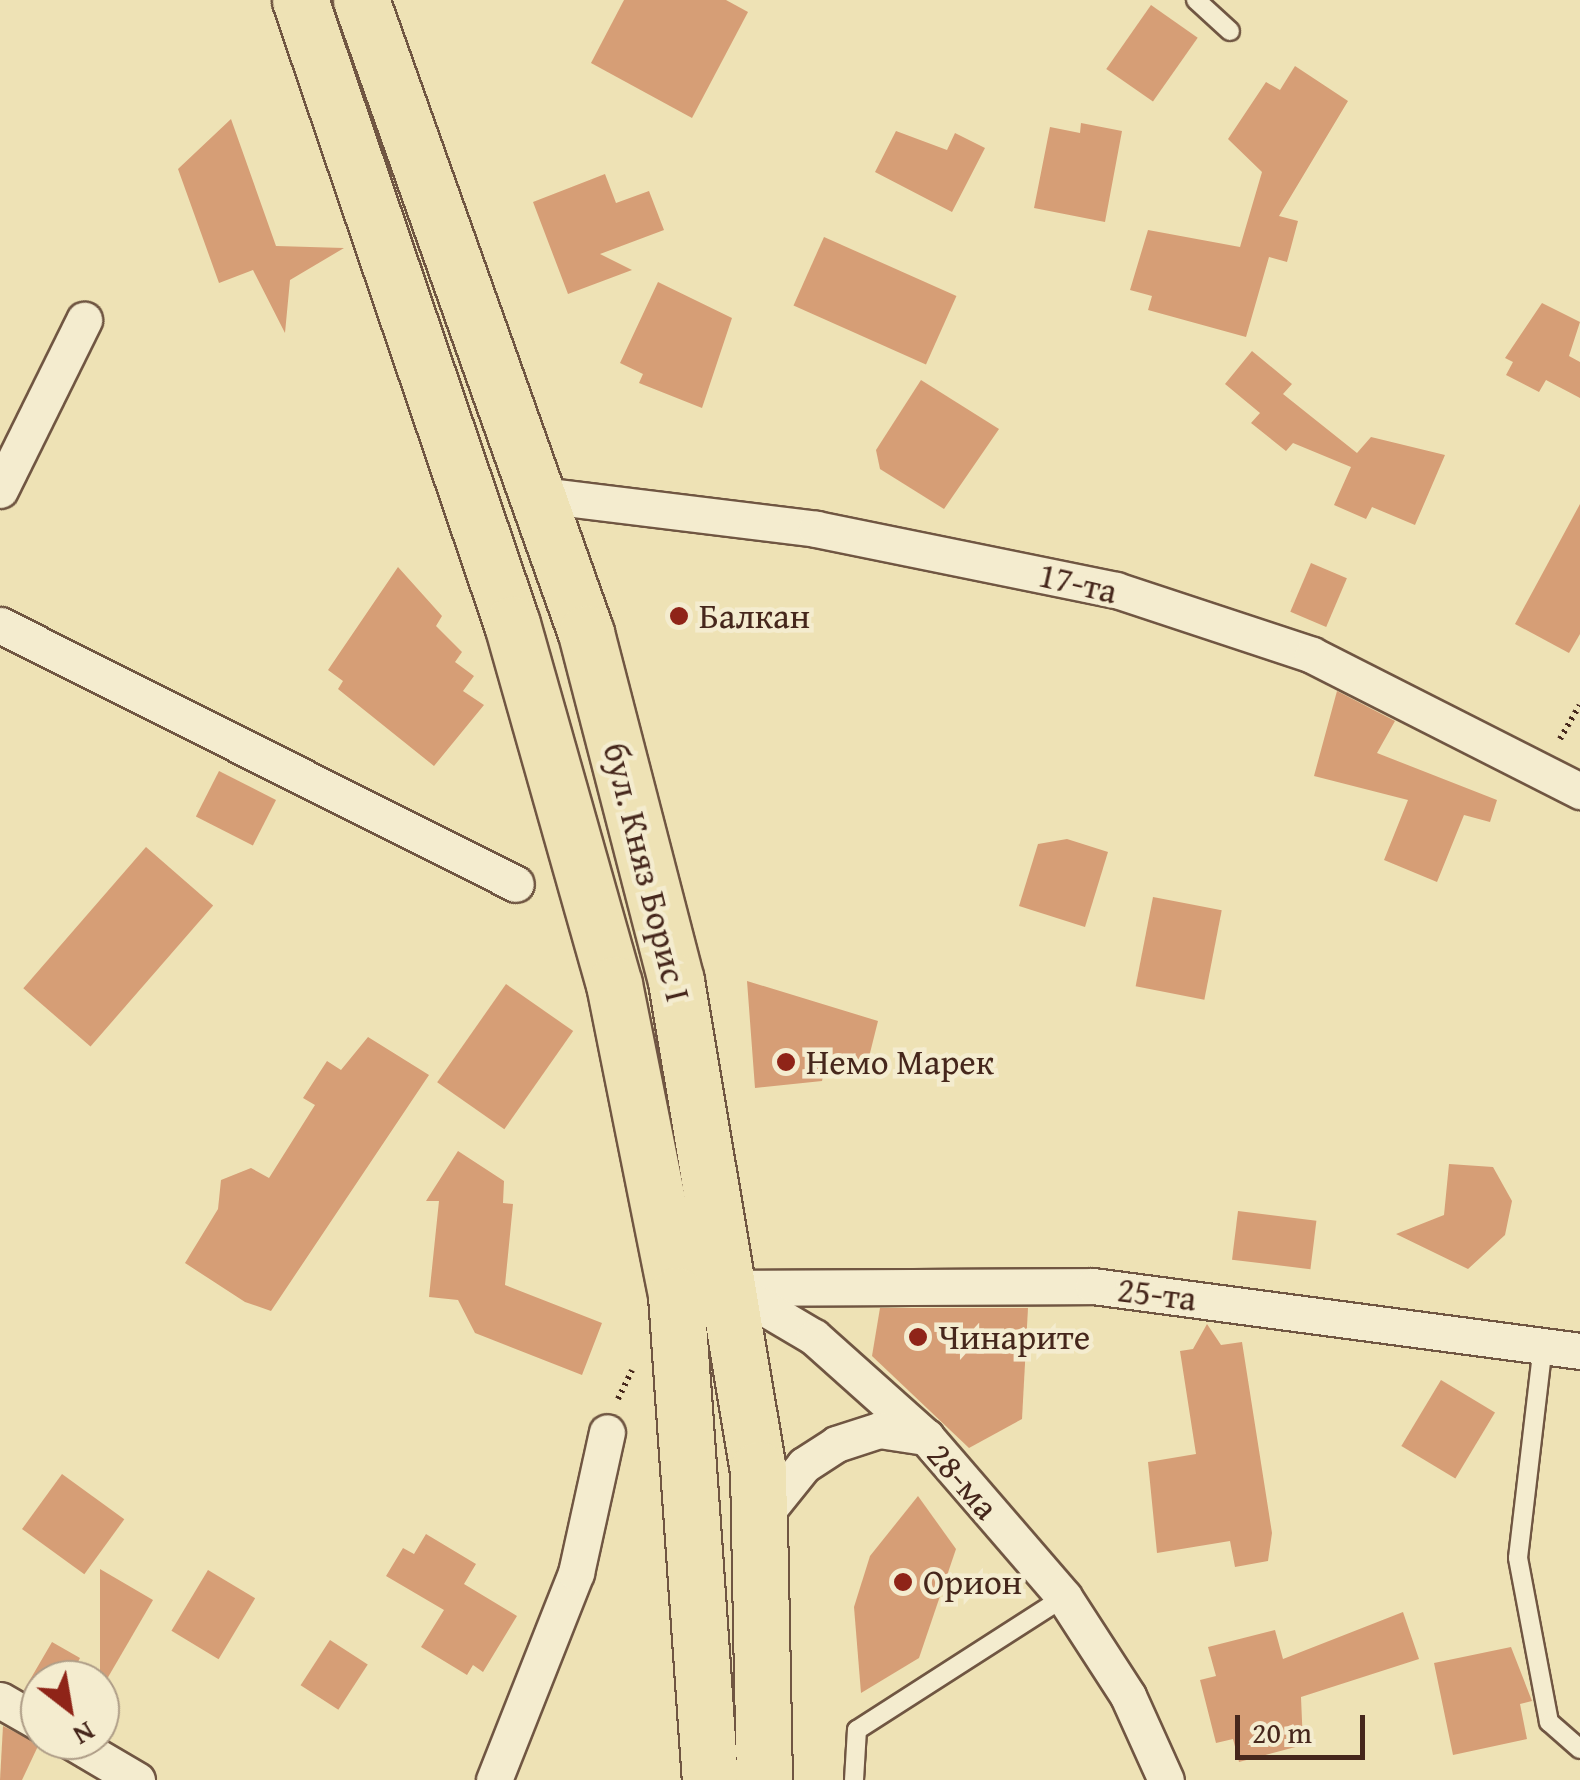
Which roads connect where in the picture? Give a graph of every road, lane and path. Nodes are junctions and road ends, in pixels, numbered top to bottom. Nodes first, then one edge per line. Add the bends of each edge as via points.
1 (300, 0) edge
2 (362, 0) edge
3 (1196, 0) edge
4 (1230, 31) dead end
5 (84, 320) dead end
6 (0, 490) edge
7 (541, 495) junction
8 (0, 624) edge
9 (1580, 791) edge
10 (516, 884) dead end
11 (731, 1288) junction
12 (1543, 1345) junction
13 (1580, 1351) edge
14 (607, 1432) dead end
15 (926, 1437) junction
16 (760, 1521) junction
17 (1064, 1597) junction
18 (1580, 1749) edge
19 (103, 1760) edge
20 (137, 1780) edge
21 (494, 1780) edge
22 (710, 1780) edge
23 (764, 1780) edge
24 (854, 1780) edge
25 (1166, 1780) edge

1 - 22 highway, бул. Княз Борис I via 512,624 614,984 676,1295
2 - 7 highway, бул. Княз Борис I
3 - 4 lane
5 - 6 street
7 - 9 street, 17-та via 816,529 1116,590 1312,656
7 - 11 highway, бул. Княз Борис I via 643,840
8 - 10 street
11 - 12 street, 25-та via 1093,1286
11 - 15 street, 28-ма via 814,1337
11 - 16 highway, бул. Княз Борис I
12 - 13 street, 25-та
12 - 18 lane via 1518,1558 1549,1722
14 - 21 street via 576,1573
15 - 16 street via 879,1430 836,1444 804,1465
15 - 17 street, 28-ма
16 - 23 highway, бул. Княз Борис I
17 - 24 lane via 857,1730
17 - 25 street, 28-ма via 1128,1696
19 - 20 street

